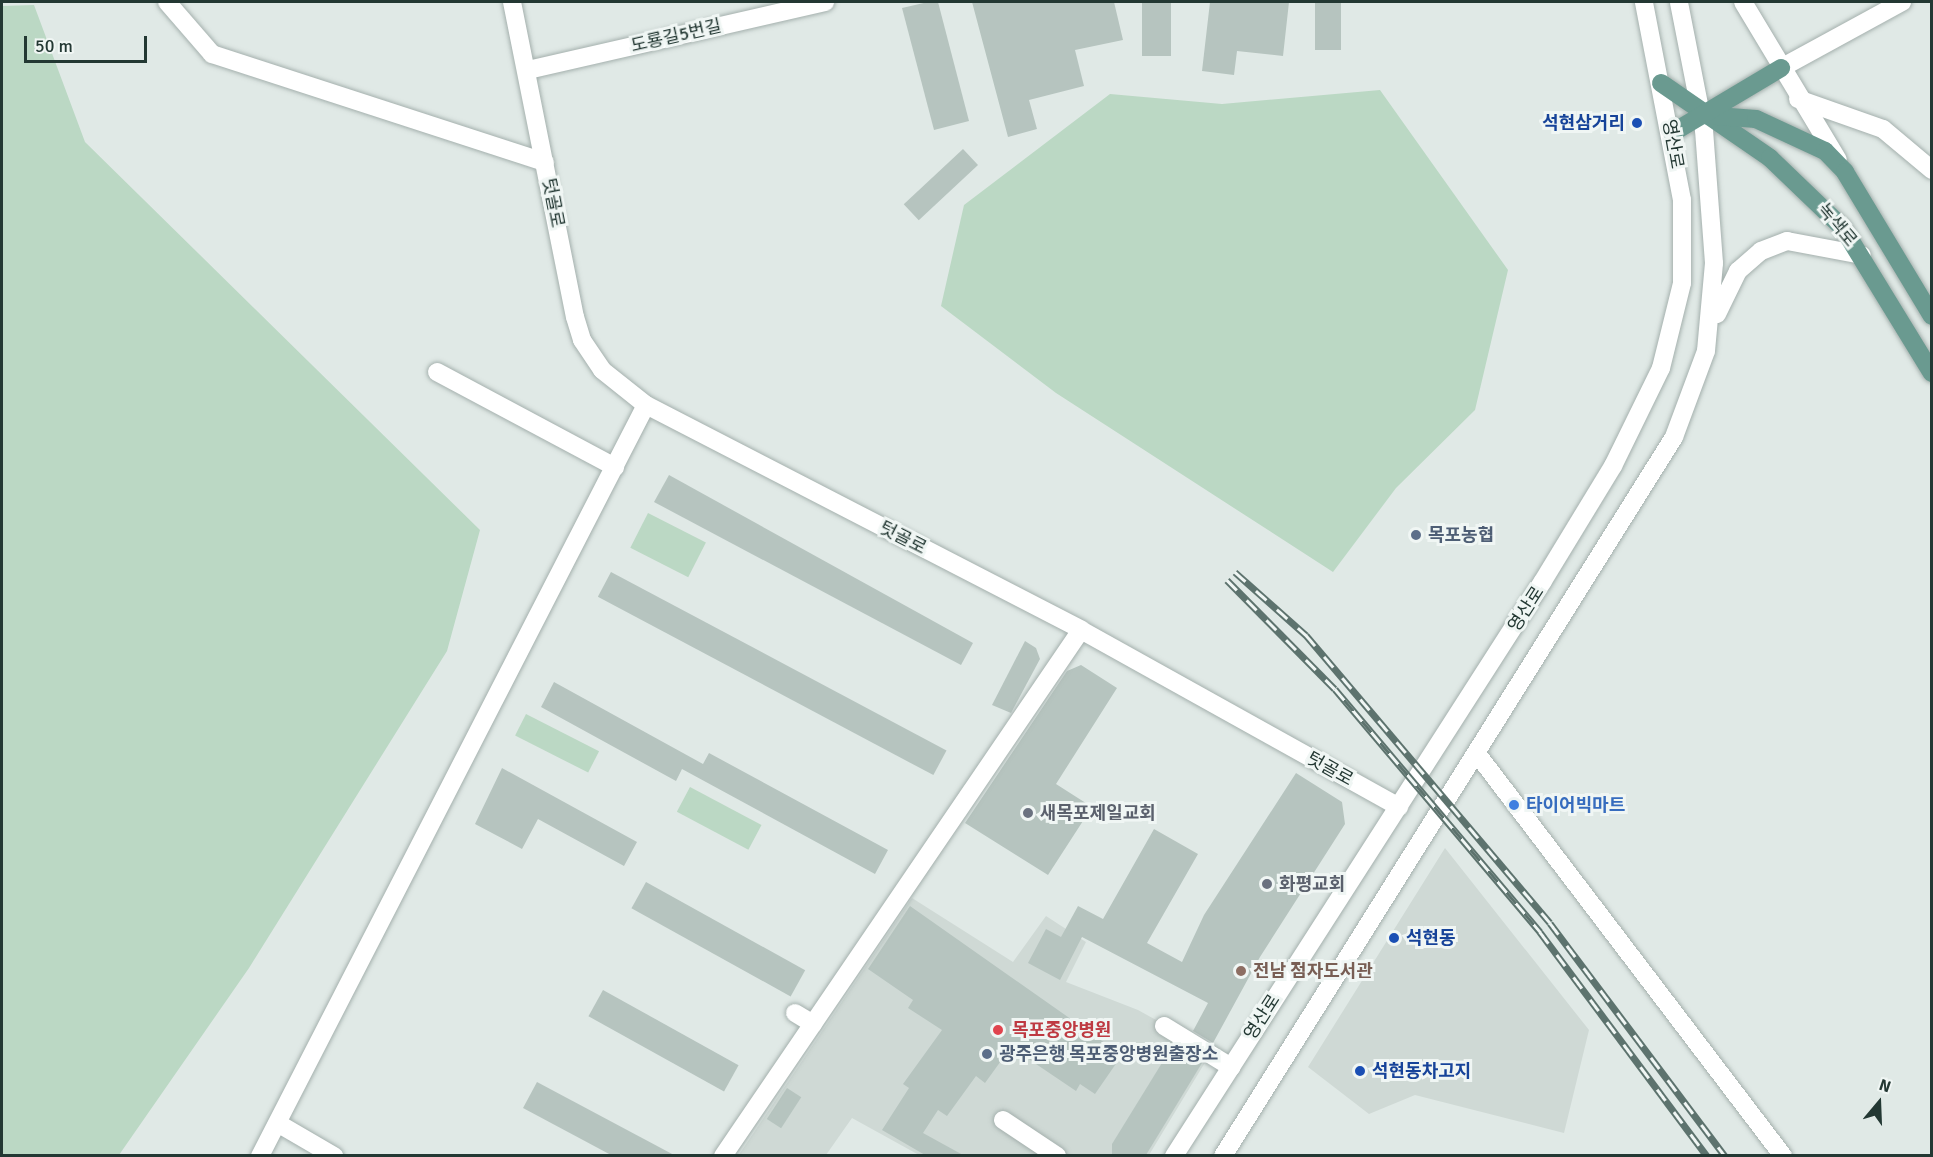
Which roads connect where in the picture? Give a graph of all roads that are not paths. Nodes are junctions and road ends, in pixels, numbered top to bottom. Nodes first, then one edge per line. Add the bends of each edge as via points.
1 (166, 2) edge
2 (512, 2) edge
3 (825, 2) edge
4 (1644, 2) edge
5 (1679, 2) edge
6 (1743, 2) edge
7 (1902, 2) edge
8 (1781, 68) junction
9 (528, 70) junction
10 (1661, 83) junction
11 (1798, 99) junction
12 (1702, 115) junction
13 (1672, 133) junction
14 (545, 162) junction
15 (1932, 170) edge
16 (1845, 172) junction
17 (1863, 255) junction
18 (1932, 316) edge
19 (1706, 351) junction
20 (437, 372) dead end
21 (1932, 373) edge
22 (646, 405) junction
23 (615, 467) junction
24 (1081, 630) junction
25 (1478, 754) junction
26 (1399, 807) junction
27 (795, 1013) dead end
28 (813, 1024) junction
29 (1164, 1026) dead end
30 (1231, 1067) junction
31 (1003, 1120) dead end
32 (279, 1124) junction
33 (260, 1155) edge
34 (334, 1155) edge
35 (723, 1155) edge
36 (1057, 1155) edge
37 (1174, 1155) edge
38 (1223, 1155) edge
39 (1783, 1155) edge

1 - 14 street, 텃골로 via 212,54
2 - 9 street, 텃골로
3 - 9 street, 도룡길5번길
4 - 10 street, 영산로
5 - 12 street, 영산로
6 - 8 street
7 - 8 street
8 - 11 street
8 - 12 main road
9 - 14 street, 텃골로
10 - 12 main road, 녹색로
10 - 13 street, 영산로
11 - 15 street via 1883,129
11 - 16 street
12 - 13 main road
12 - 16 main road, 녹색로 via 1738,115 1776,125 1825,152
12 - 17 main road, 녹색로 via 1770,158 1812,195
12 - 19 street, 영산로 via 1714,254
13 - 26 street, 영산로 via 1684,256 1678,315 1661,368 1613,466
14 - 22 street, 텃골로 via 582,340 602,370
16 - 18 main road, 녹색로
17 - 19 street via 1787,241 1761,251 1738,271 1725,292
17 - 21 main road, 녹색로
19 - 25 street, 영산로 via 1674,437 1650,482
20 - 23 street
22 - 23 street
22 - 24 street, 텃골로
23 - 32 street
24 - 26 street, 텃골로
24 - 28 street
25 - 38 street, 영산로
25 - 39 street
26 - 30 street, 영산로
27 - 28 street
28 - 35 street
29 - 30 street
30 - 37 street, 영산로
31 - 36 street
32 - 33 street
32 - 34 street

